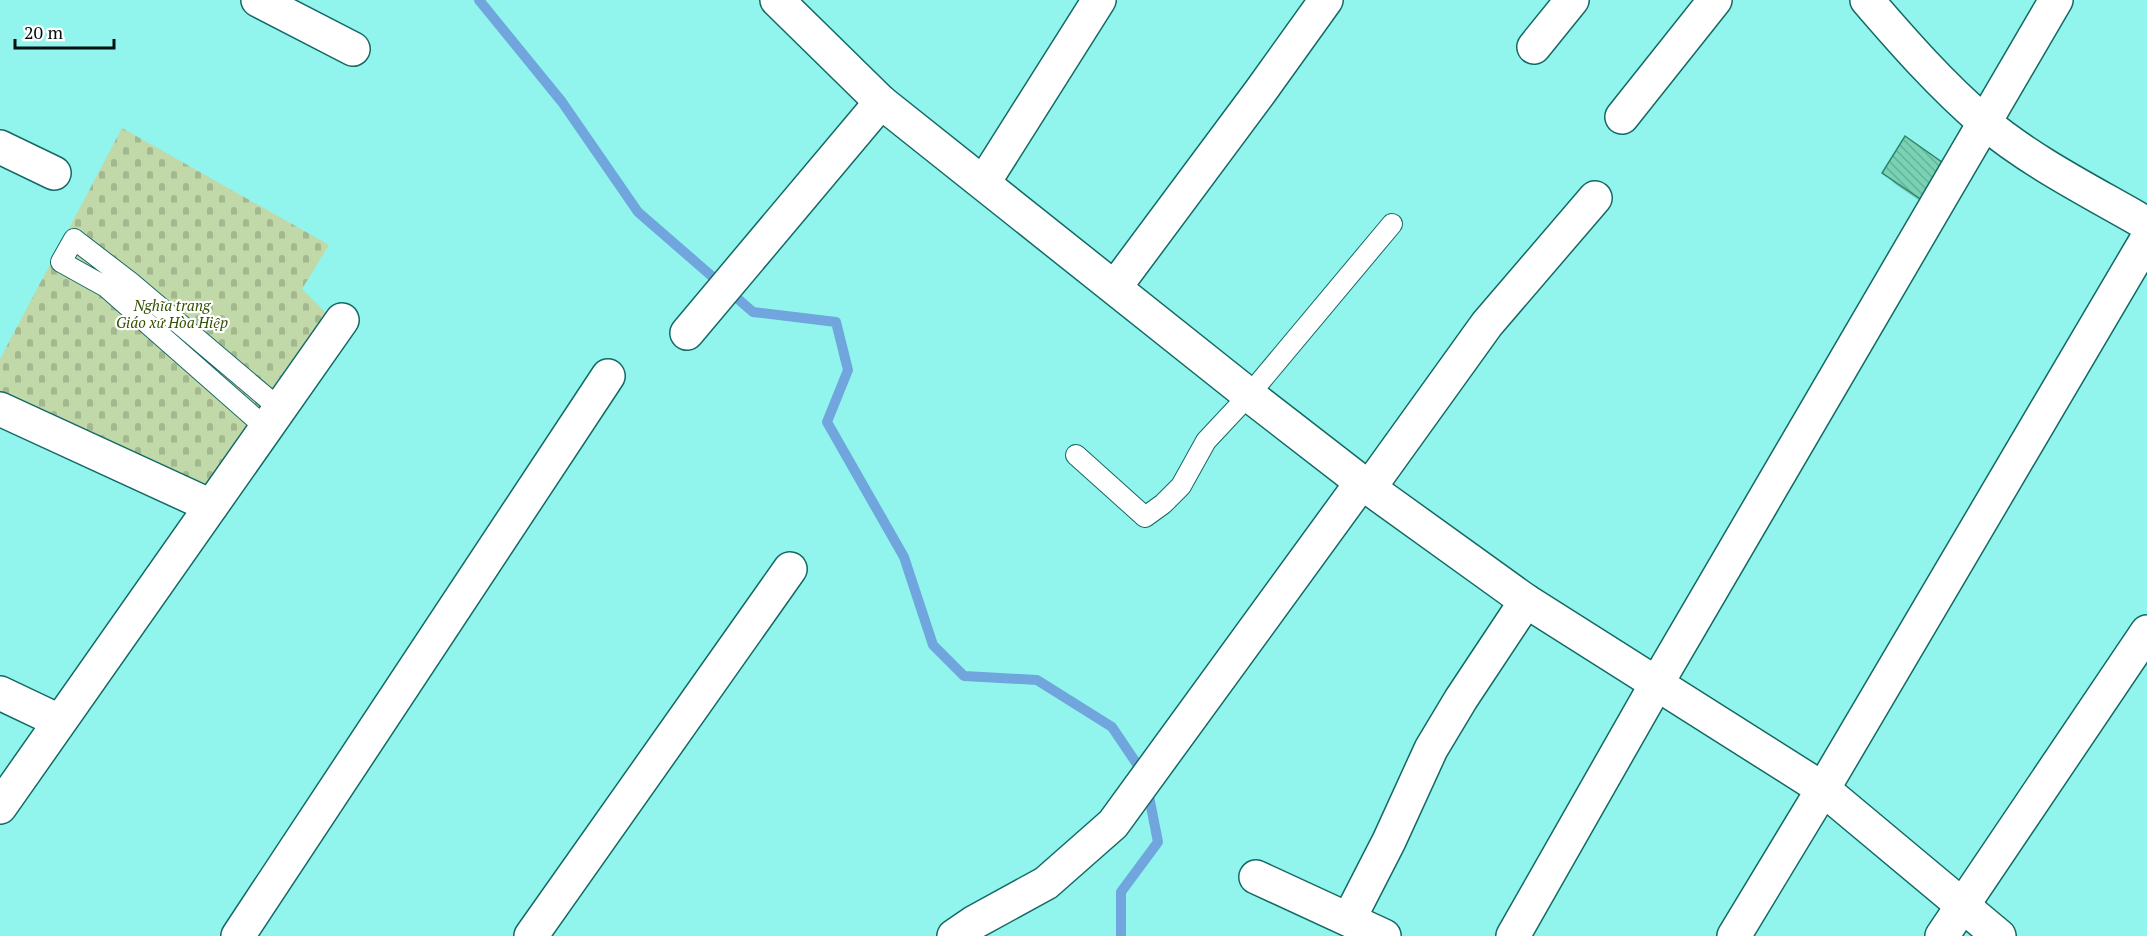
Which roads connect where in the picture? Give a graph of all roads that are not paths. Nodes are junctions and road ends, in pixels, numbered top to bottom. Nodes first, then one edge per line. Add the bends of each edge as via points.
1 (258, 0) edge
2 (777, 0) edge
3 (1099, 0) edge
4 (1326, 0) edge
5 (1572, 0) edge
6 (1715, 0) edge
7 (1867, 0) edge
8 (2056, 0) edge
9 (1534, 47) dead end
10 (353, 49) dead end
11 (881, 102) junction
12 (1622, 117) dead end
13 (1985, 122) junction
14 (0, 147) edge
15 (54, 173) dead end
16 (984, 182) junction
17 (1595, 198) dead end
18 (1392, 224) dead end
19 (2147, 224) edge
20 (2147, 239) edge
21 (1115, 287) junction
22 (171, 317) junction
23 (342, 320) dead end
24 (158, 333) junction
25 (687, 333) dead end
26 (214, 352) junction
27 (199, 369) junction
28 (608, 376) dead end
29 (1248, 395) junction
30 (0, 409) edge
31 (273, 419) junction
32 (1076, 455) dead end
33 (1365, 485) junction
34 (211, 506) junction
35 (790, 569) dead end
36 (1526, 601) junction
37 (2147, 632) edge
38 (1657, 683) junction
39 (0, 693) edge
40 (59, 721) junction
41 (1823, 789) junction
42 (0, 807) edge
43 (1256, 877) dead end
44 (1964, 904) junction
45 (1349, 919) junction
46 (238, 936) edge
47 (531, 936) edge
48 (954, 936) edge
49 (1384, 936) edge
50 (1513, 936) edge
51 (1734, 936) edge
52 (1942, 936) edge
53 (1999, 936) edge

1 - 10 street
2 - 11 street
3 - 16 street
4 - 21 street
5 - 9 street
6 - 12 street
7 - 13 street via 1926,68
8 - 13 street
11 - 16 street
11 - 25 street
13 - 19 street via 2031,156
13 - 38 street
14 - 15 street
16 - 21 street
17 - 33 street via 1487,324
18 - 29 lane
20 - 41 street
21 - 29 street
22 - 24 lane
22 - 24 lane via 123,289
22 - 26 lane
23 - 31 street
24 - 27 lane
26 - 27 lane
26 - 31 lane
27 - 31 lane
28 - 46 street
29 - 32 lane via 1206,441 1181,486 1145,518
29 - 33 street
30 - 34 street
31 - 34 street
33 - 36 street
33 - 48 street via 1113,825 1046,883
34 - 40 street
35 - 47 street
36 - 38 street
36 - 45 street via 1431,749
37 - 44 street
38 - 41 street
38 - 50 street
39 - 40 street
40 - 42 street
41 - 44 street
41 - 51 street
43 - 45 street
44 - 52 street
44 - 53 street
45 - 49 street

